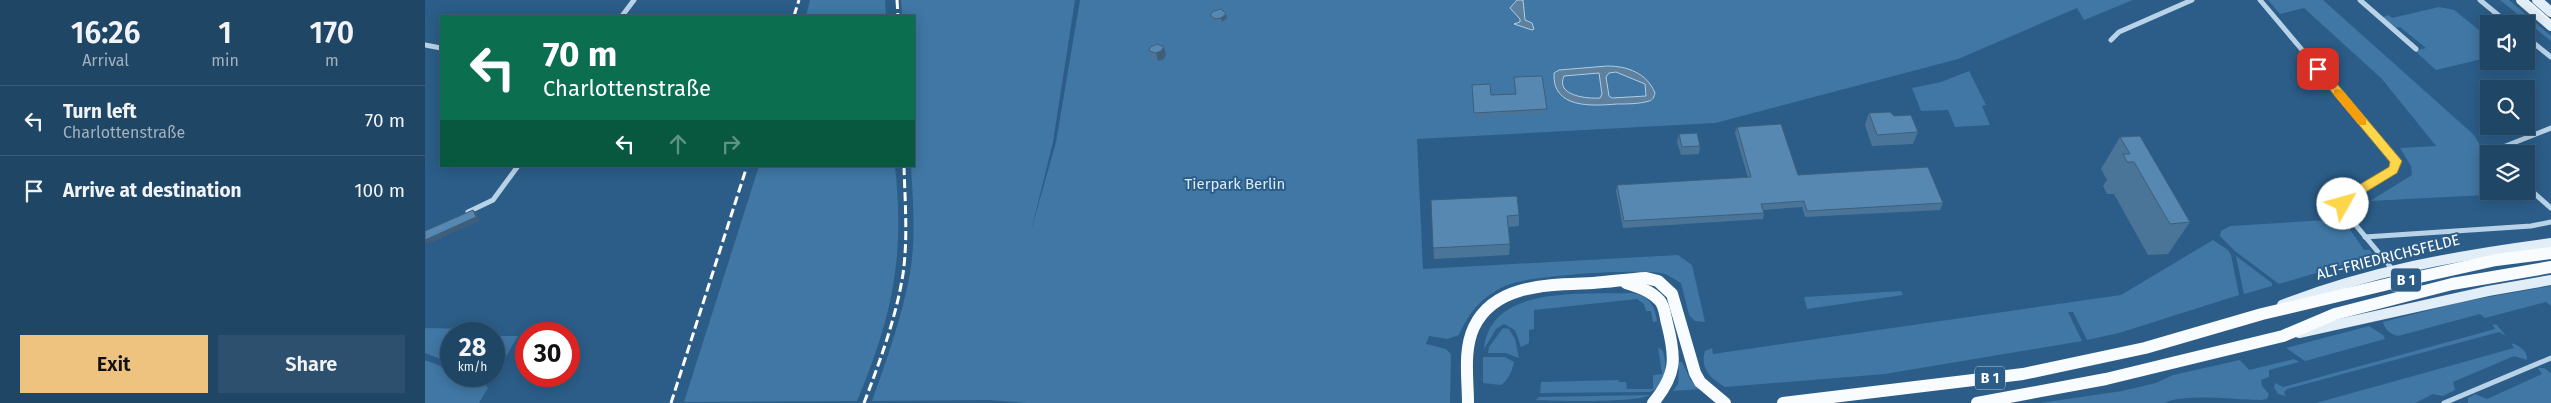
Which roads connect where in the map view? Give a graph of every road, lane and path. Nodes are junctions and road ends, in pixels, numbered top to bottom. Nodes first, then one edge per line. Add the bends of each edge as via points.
1 (634, 0) edge
2 (2192, 0) edge
3 (2260, 0) edge
4 (2360, 0) edge
5 (2480, 0) edge
6 (2521, 0) edge
7 (2537, 0) edge
8 (2551, 12) edge
9 (623, 15) edge
10 (2498, 15) edge
11 (2551, 26) edge
12 (2111, 40) dead end
13 (2535, 44) edge
14 (425, 45) edge
15 (440, 48) edge
16 (2416, 49) dead end
17 (2551, 57) edge
18 (2551, 128) edge
19 (2508, 145) edge
20 (517, 167) edge
21 (2535, 194) edge
22 (2551, 208) edge
23 (461, 215) edge
24 (2551, 222) edge
25 (2365, 237) junction
26 (2551, 243) edge
27 (2551, 253) edge
28 (2551, 267) edge
29 (2393, 270) junction
30 (2551, 280) edge
31 (1619, 281) junction
32 (2262, 314) junction
33 (2283, 336) junction
34 (2551, 358) edge
35 (1985, 402) edge
36 (1468, 403) edge
37 (1653, 403) edge
38 (1725, 403) edge
39 (1783, 403) edge
40 (2444, 403) edge

1 - 9 street
2 - 12 street via 2119,32
3 - 25 street via 2396,161 2393,170 2345,200 2346,211
4 - 16 street
5 - 10 street
6 - 11 main road
7 - 8 main road
13 - 17 street
14 - 15 street
18 - 19 street
20 - 23 street via 493,200
21 - 22 street
24 - 25 street, ALT-FRIEDRICHSFELDE
25 - 29 street
26 - 29 main road, ALT-FRIEDRICHSFELDE via 2469,254
27 - 32 main road, ALT-FRIEDRICHSFELDE / B 1 via 2496,260
28 - 33 main road, B 1 via 2405,295 2335,314
29 - 32 main road, ALT-FRIEDRICHSFELDE via 2313,292
30 - 33 main road via 2506,286 2344,326
31 - 36 main road via 1536,286 1511,293 1495,302 1474,328 1469,354
31 - 37 main road via 1642,288 1657,296 1663,304 1675,368 1665,390
31 - 38 main road via 1646,278 1668,288 1675,300 1695,373 1700,382
32 - 39 main road, B 1 via 2145,348 2023,374
33 - 35 main road, B 1 via 2106,379
34 - 40 street

